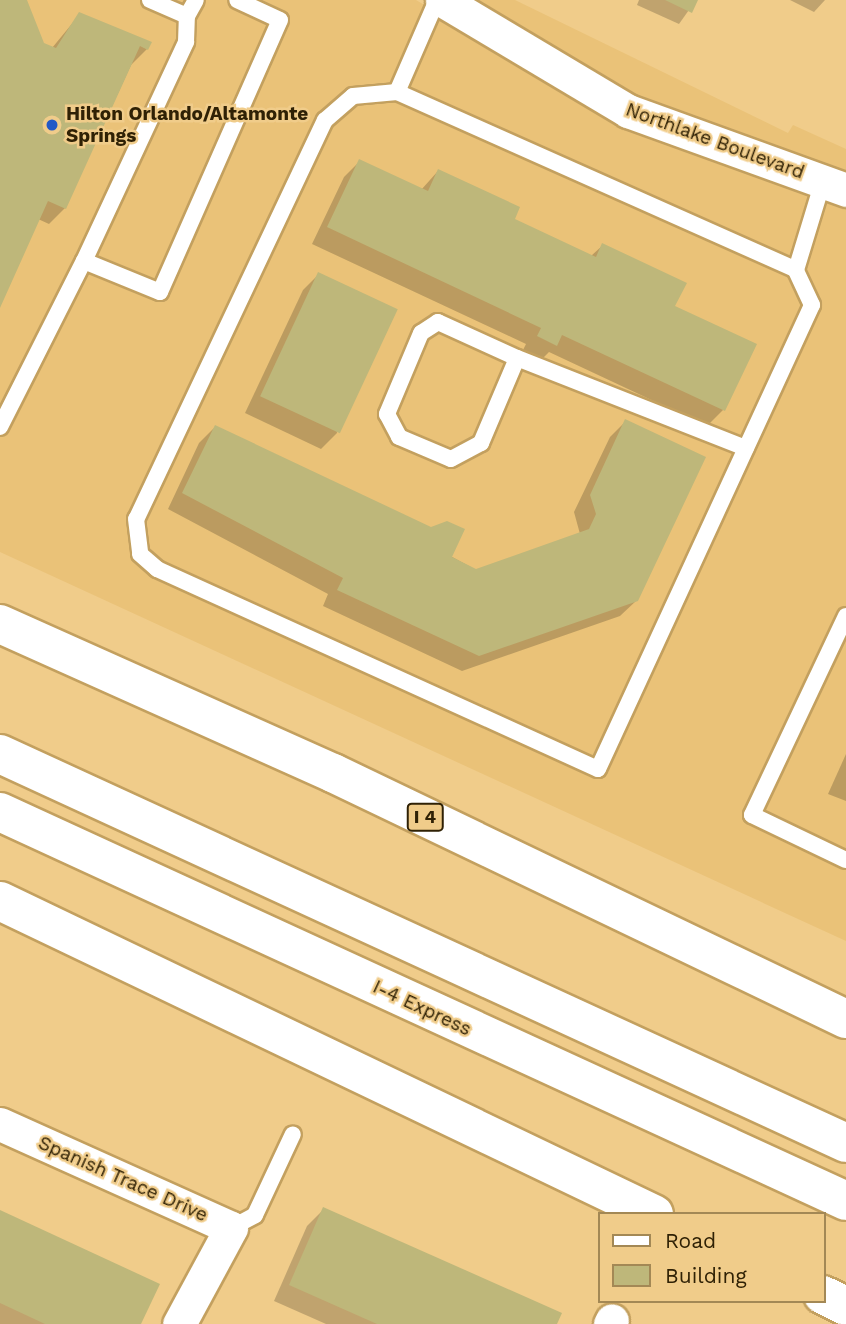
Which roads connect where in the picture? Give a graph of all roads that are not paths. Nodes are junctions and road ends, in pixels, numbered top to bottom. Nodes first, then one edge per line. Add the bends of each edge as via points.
1 (150, 0) edge
2 (196, 0) edge
3 (237, 0) edge
4 (440, 0) edge
5 (187, 16) junction
6 (397, 92) junction
7 (835, 186) edge
8 (84, 261) junction
9 (796, 270) junction
10 (517, 358) junction
11 (0, 427) edge
12 (746, 448) junction
13 (846, 616) edge
14 (0, 624) edge
15 (0, 754) edge
16 (0, 812) edge
17 (846, 860) edge
18 (0, 901) edge
19 (846, 1019) edge
20 (0, 1124) edge
21 (293, 1134) dead end
22 (846, 1143) edge
23 (846, 1201) edge
24 (650, 1212) edge
25 (231, 1228) junction
26 (825, 1296) edge
27 (846, 1306) edge
28 (187, 1322) edge

1 - 5 lane
2 - 5 lane
3 - 8 lane via 280,20 160,292
4 - 6 lane
4 - 7 street, Northlake Boulevard via 628,111
5 - 8 lane via 186,42
6 - 9 lane
6 - 12 lane via 353,96 325,120 136,519 140,554 157,569 598,769
7 - 9 lane
8 - 11 lane
9 - 12 lane via 813,305
10 - 10 lane via 481,443 451,458 399,438 387,414 421,333 438,322
10 - 12 lane
13 - 17 lane via 752,814
14 - 19 highway, I 4 via 333,773
15 - 22 highway
16 - 23 highway, I-4 Express
18 - 24 highway
20 - 25 street, Spanish Trace Drive
21 - 25 lane via 255,1215 249,1224
25 - 28 street, Spanish Trace Drive
26 - 27 highway

